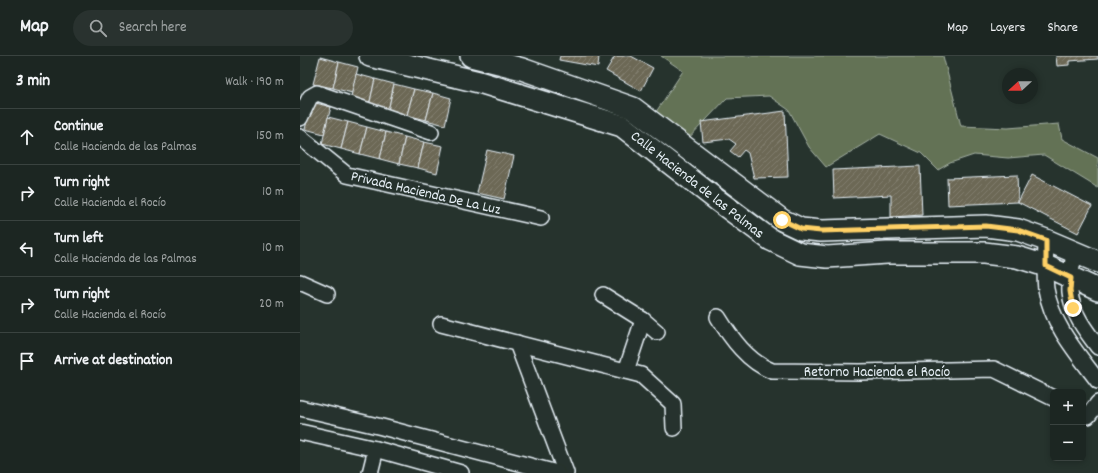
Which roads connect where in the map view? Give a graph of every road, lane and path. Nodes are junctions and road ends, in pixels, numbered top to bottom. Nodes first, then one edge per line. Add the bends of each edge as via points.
1 (370, 56) edge
2 (471, 56) edge
3 (300, 118) edge
4 (431, 132) dead end
5 (300, 137) edge
6 (541, 218) dead end
7 (1046, 240) junction
8 (1074, 251) junction
9 (1098, 262) edge
10 (1046, 266) junction
11 (1071, 278) junction
12 (300, 282) edge
13 (1098, 290) edge
14 (327, 294) dead end
15 (603, 295) dead end
16 (718, 317) dead end
17 (642, 320) junction
18 (441, 324) dead end
19 (1082, 327) junction
20 (657, 332) dead end
21 (1066, 338) junction
22 (516, 343) junction
23 (1095, 343) edge
24 (1077, 352) junction
25 (626, 371) junction
26 (1098, 381) edge
27 (1050, 397) edge
28 (1098, 403) edge
29 (300, 408) edge
30 (1090, 416) edge
31 (674, 428) dead end
32 (300, 432) edge
33 (376, 449) junction
34 (370, 473) edge
35 (461, 473) edge
36 (557, 473) edge
37 (566, 473) edge

1 - 10 main road, Calle Hacienda de las Palmas via 479,82 622,126 771,240 800,254 827,257 887,253 984,253 1017,257
2 - 7 main road, Calle Hacienda de las Palmas via 522,69 633,108 782,220 801,229 821,231 986,226 1018,230
3 - 4 street via 310,97 317,93
5 - 6 street, Privada Hacienda De La Luz via 347,175
7 - 8 main road, Calle Hacienda de las Palmas
7 - 10 street
8 - 9 main road, Calle Hacienda de las Palmas
8 - 11 street
10 - 11 main road, Calle Hacienda de las Palmas
10 - 21 street via 1046,289 1054,315
11 - 13 main road, Calle Hacienda de las Palmas
11 - 19 street via 1073,308
12 - 14 street
15 - 17 street
16 - 27 street, Retorno Hacienda el Rocío via 747,354 772,371 994,369
17 - 20 street
17 - 25 street
18 - 22 street
19 - 21 street
19 - 23 street
21 - 24 street
22 - 25 street
22 - 37 street
23 - 24 street
24 - 26 street
25 - 31 street via 641,375 673,404
28 - 30 street
29 - 36 street
32 - 33 street
33 - 34 street
33 - 35 street

